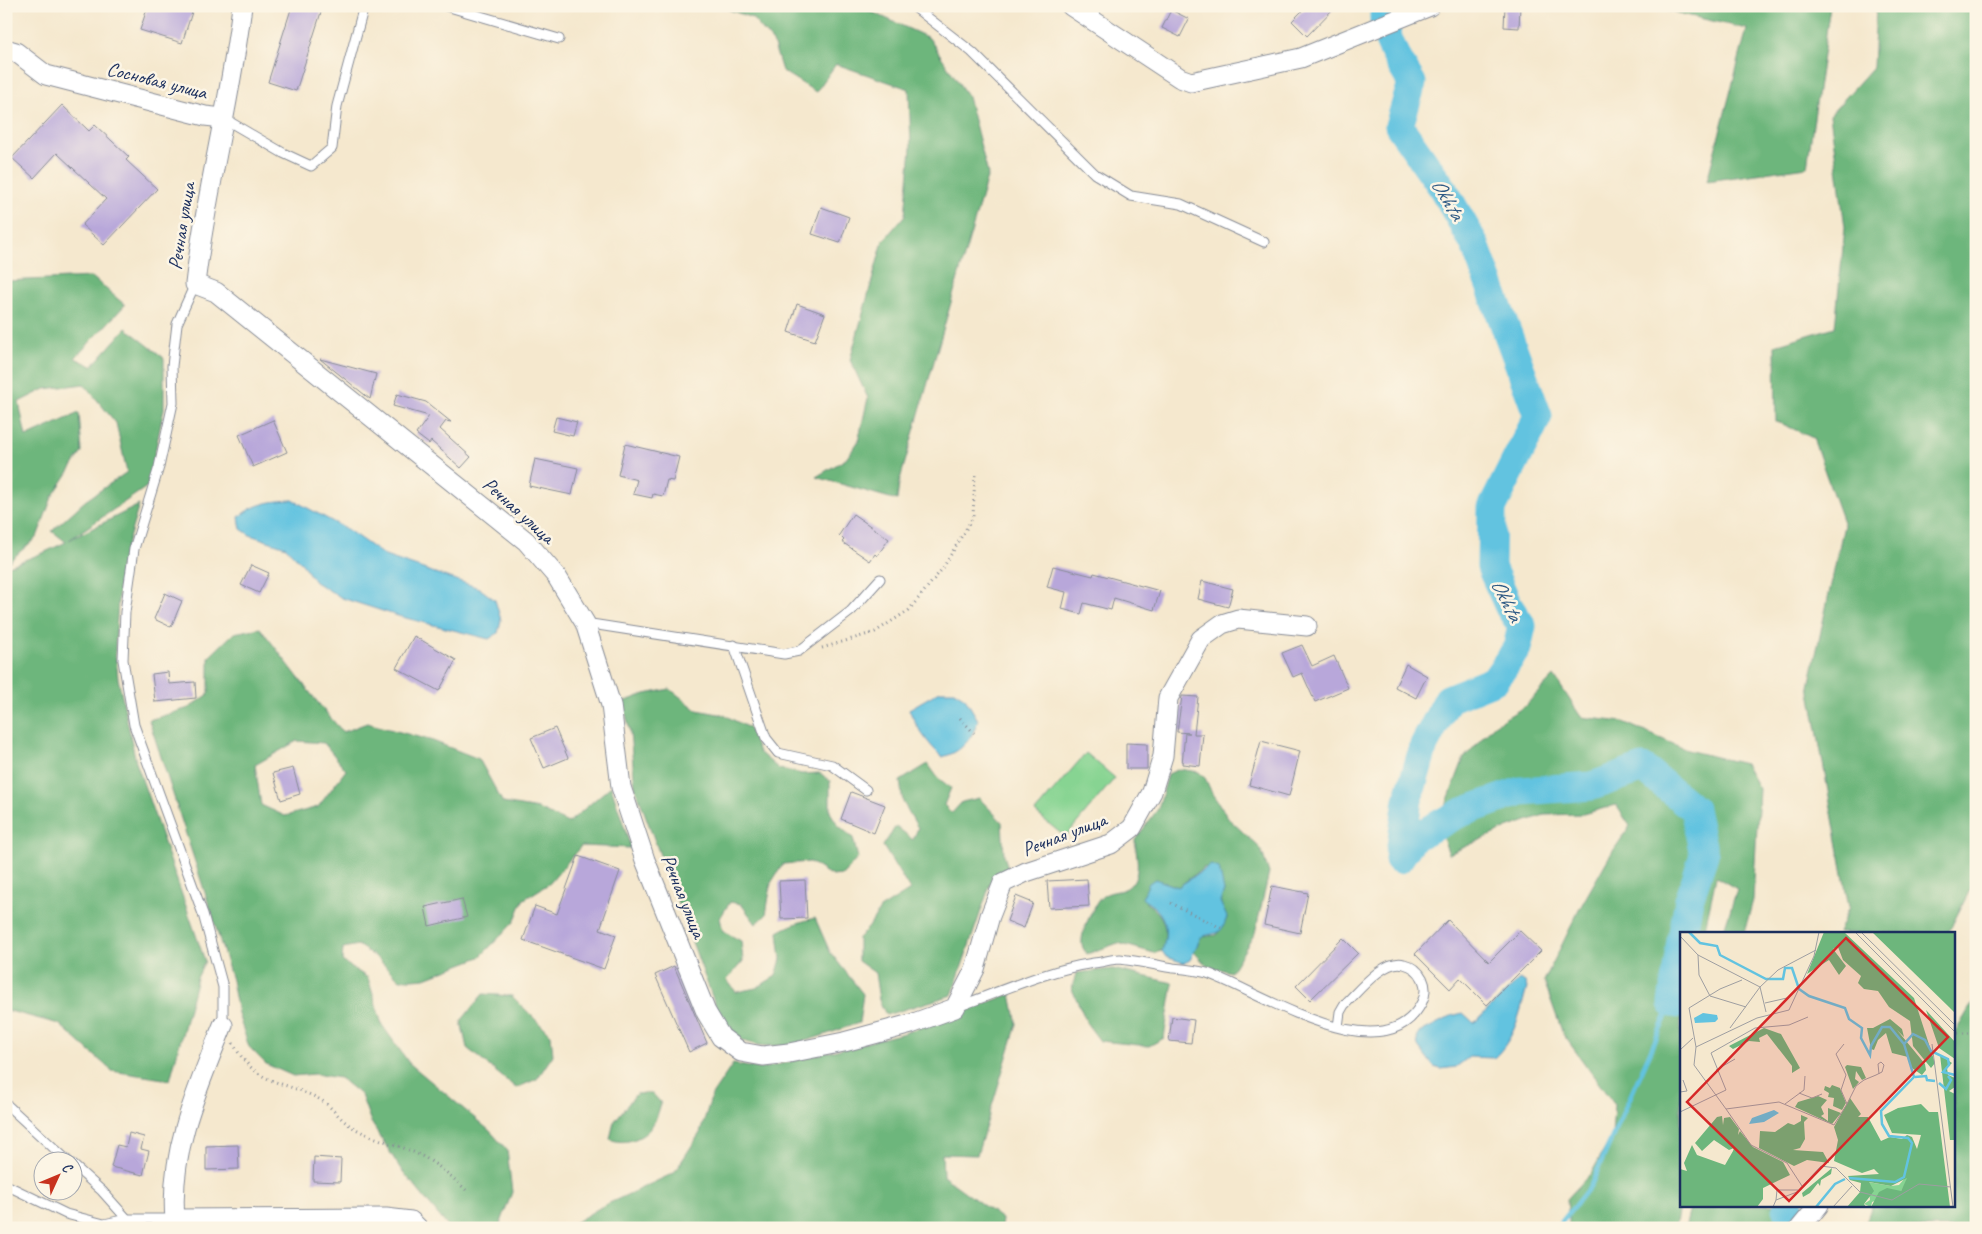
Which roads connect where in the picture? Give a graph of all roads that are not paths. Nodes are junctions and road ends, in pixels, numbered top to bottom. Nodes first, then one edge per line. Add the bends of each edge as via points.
1 (242, 6) edge
2 (363, 6) edge
3 (446, 6) edge
4 (913, 6) edge
5 (1071, 6) edge
6 (1430, 6) edge
7 (559, 39) dead end
8 (6, 49) edge
9 (224, 118) junction
10 (1264, 242) dead end
11 (195, 284) junction
12 (880, 579) dead end
13 (585, 623) junction
14 (1307, 626) dead end
15 (734, 645) junction
16 (866, 790) dead end
17 (955, 1008) junction
18 (223, 1025) joint
19 (1338, 1026) junction
20 (6, 1104) edge
21 (58, 1152) edge
22 (82, 1173) edge
23 (6, 1185) edge
24 (1818, 1206) edge
25 (127, 1219) junction
26 (175, 1219) junction
27 (418, 1228) edge
28 (1800, 1228) edge

1 - 9 street, Сосновая улица
2 - 9 lane via 337,106 332,148 311,166
3 - 7 lane
4 - 10 lane via 972,52 1095,174 1131,196 1181,204
5 - 6 street via 1180,78 1191,82 1300,58
8 - 9 street, Сосновая улица via 16,52 46,76
9 - 11 street, Речная улица
11 - 13 street, Речная улица via 216,292 526,541 557,577
11 - 18 lane via 177,324 172,366 173,403 159,467 134,549 125,612 123,660 134,725 202,914 223,987
12 - 15 lane via 851,611 799,651 784,654
13 - 15 lane
13 - 17 street, Речная улица via 611,705 621,786 645,860 706,1012 722,1037 741,1052 763,1056 780,1054 844,1042
14 - 17 street, Речная улица via 1238,619 1222,624 1201,639 1168,698 1163,756 1152,792 1132,828 1111,844 1026,872 1003,883 975,969
15 - 16 lane via 772,747 778,753 832,765
17 - 19 lane via 1051,973 1119,959 1206,973 1306,1018
18 - 26 street via 188,1114 174,1202
19 - 19 lane via 1362,1033 1389,1030 1406,1021 1420,1007 1426,995 1424,981 1418,971 1400,962 1388,965 1344,1006
20 - 21 lane
22 - 25 lane
23 - 25 lane via 66,1214 104,1224
24 - 28 street
25 - 26 lane
26 - 27 street via 386,1218 411,1221

